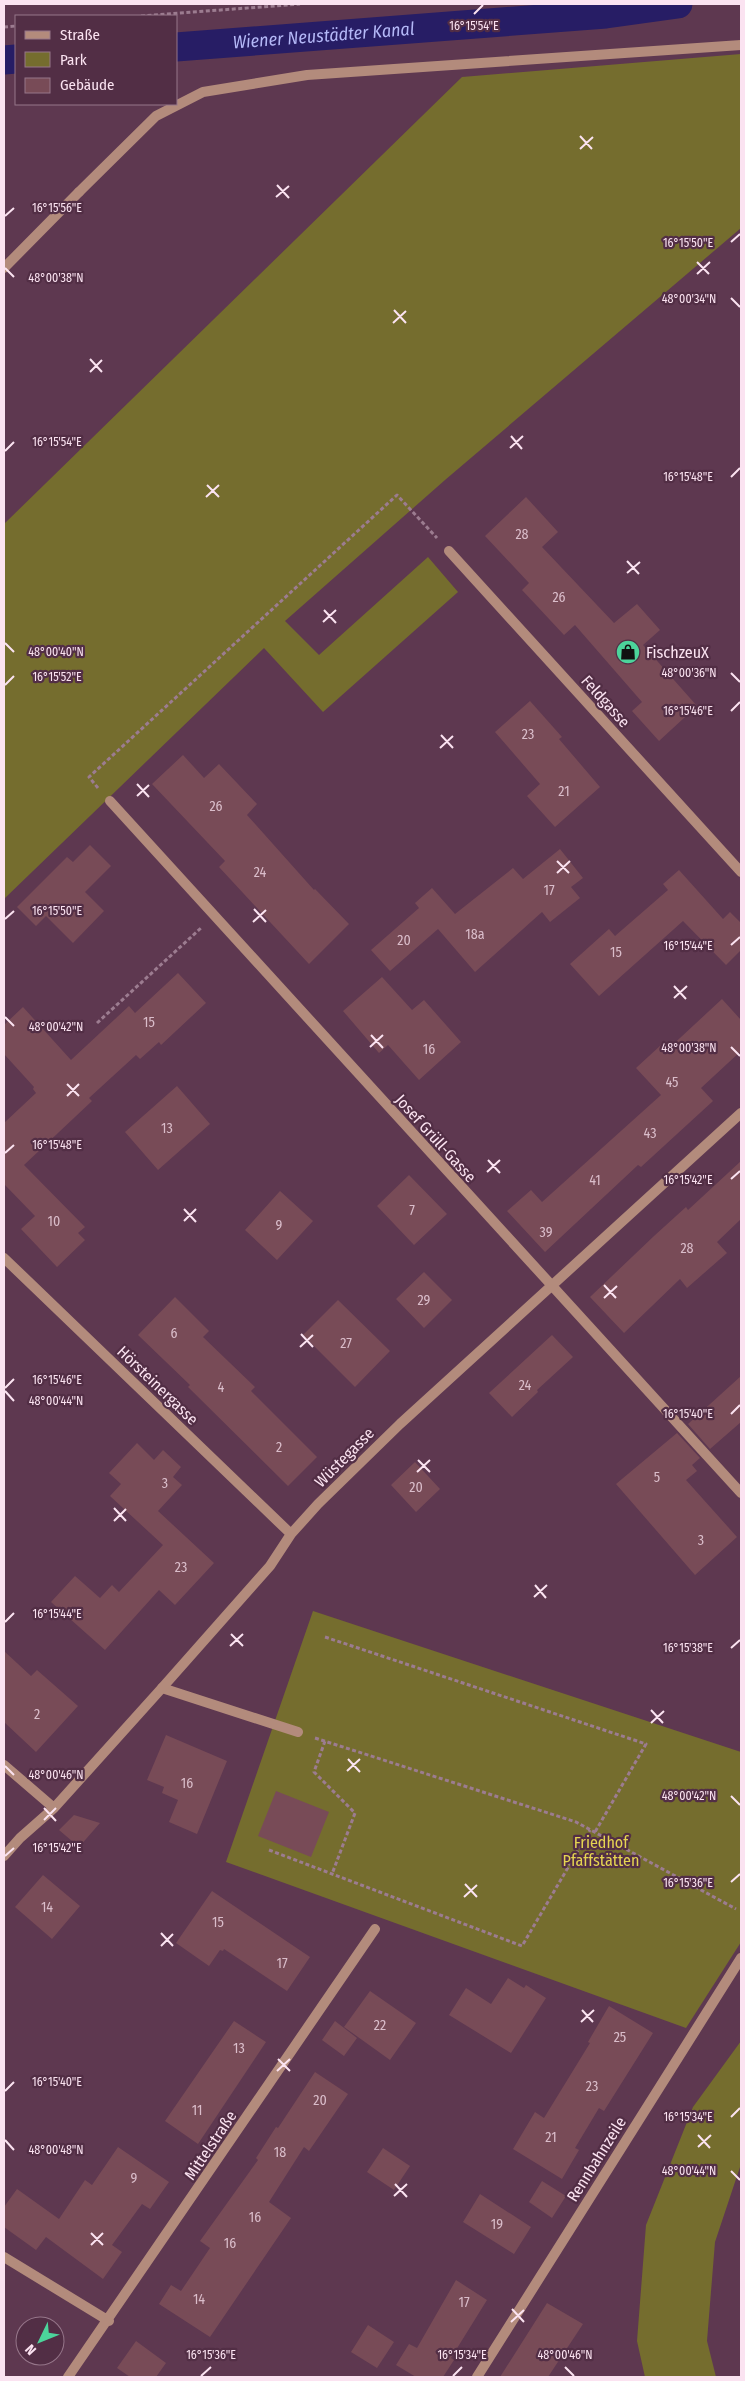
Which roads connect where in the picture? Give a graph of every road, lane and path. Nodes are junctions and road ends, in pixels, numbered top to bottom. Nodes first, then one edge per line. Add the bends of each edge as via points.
1 (300, 4) edge
2 (153, 15) edge
3 (741, 45) edge
4 (178, 105) edge
5 (178, 105) edge
6 (4, 268) edge
7 (449, 551) joint
8 (110, 801) joint
9 (741, 872) edge
10 (214, 916) junction
11 (97, 1023) dead end
12 (741, 1113) edge
13 (4, 1258) edge
14 (551, 1286) junction
15 (741, 1493) edge
16 (291, 1534) junction
17 (325, 1638) dead end
18 (162, 1688) junction
19 (298, 1732) joint
20 (325, 1741) junction
21 (4, 1765) edge
22 (54, 1808) junction
23 (590, 1830) junction
24 (595, 1832) junction
25 (269, 1850) dead end
26 (4, 1856) edge
27 (332, 1874) junction
28 (736, 1908) dead end
29 (375, 1929) dead end
30 (741, 1958) edge
31 (4, 2257) edge
32 (108, 2321) junction
33 (68, 2377) edge
34 (477, 2377) edge

1 - 2 path
3 - 4 street via 307,74 203,92
5 - 6 street via 156,116
7 - 8 path via 397,494 89,777
7 - 9 street, Feldgasse
8 - 10 street, Josef Grüll-Gasse
10 - 11 path
10 - 14 street, Josef Grüll-Gasse
12 - 14 street, Wüstegasse
13 - 16 street, Hörsteinergasse
14 - 15 street, Josef Grüll-Gasse
14 - 16 street, Wüstegasse via 400,1424
16 - 18 street, Wüstegasse via 270,1566
17 - 24 path via 646,1744
18 - 19 street
18 - 22 street, Wüstegasse
19 - 20 path
20 - 23 path via 576,1822
20 - 27 path via 314,1772 355,1813
21 - 22 street
22 - 26 street, Wüstegasse
23 - 24 path
23 - 27 path via 522,1946
24 - 28 path
25 - 27 path
29 - 32 street, Mittelstraße
30 - 34 street, Rennbahnzeile
31 - 32 street
32 - 33 street, Mittelstraße

